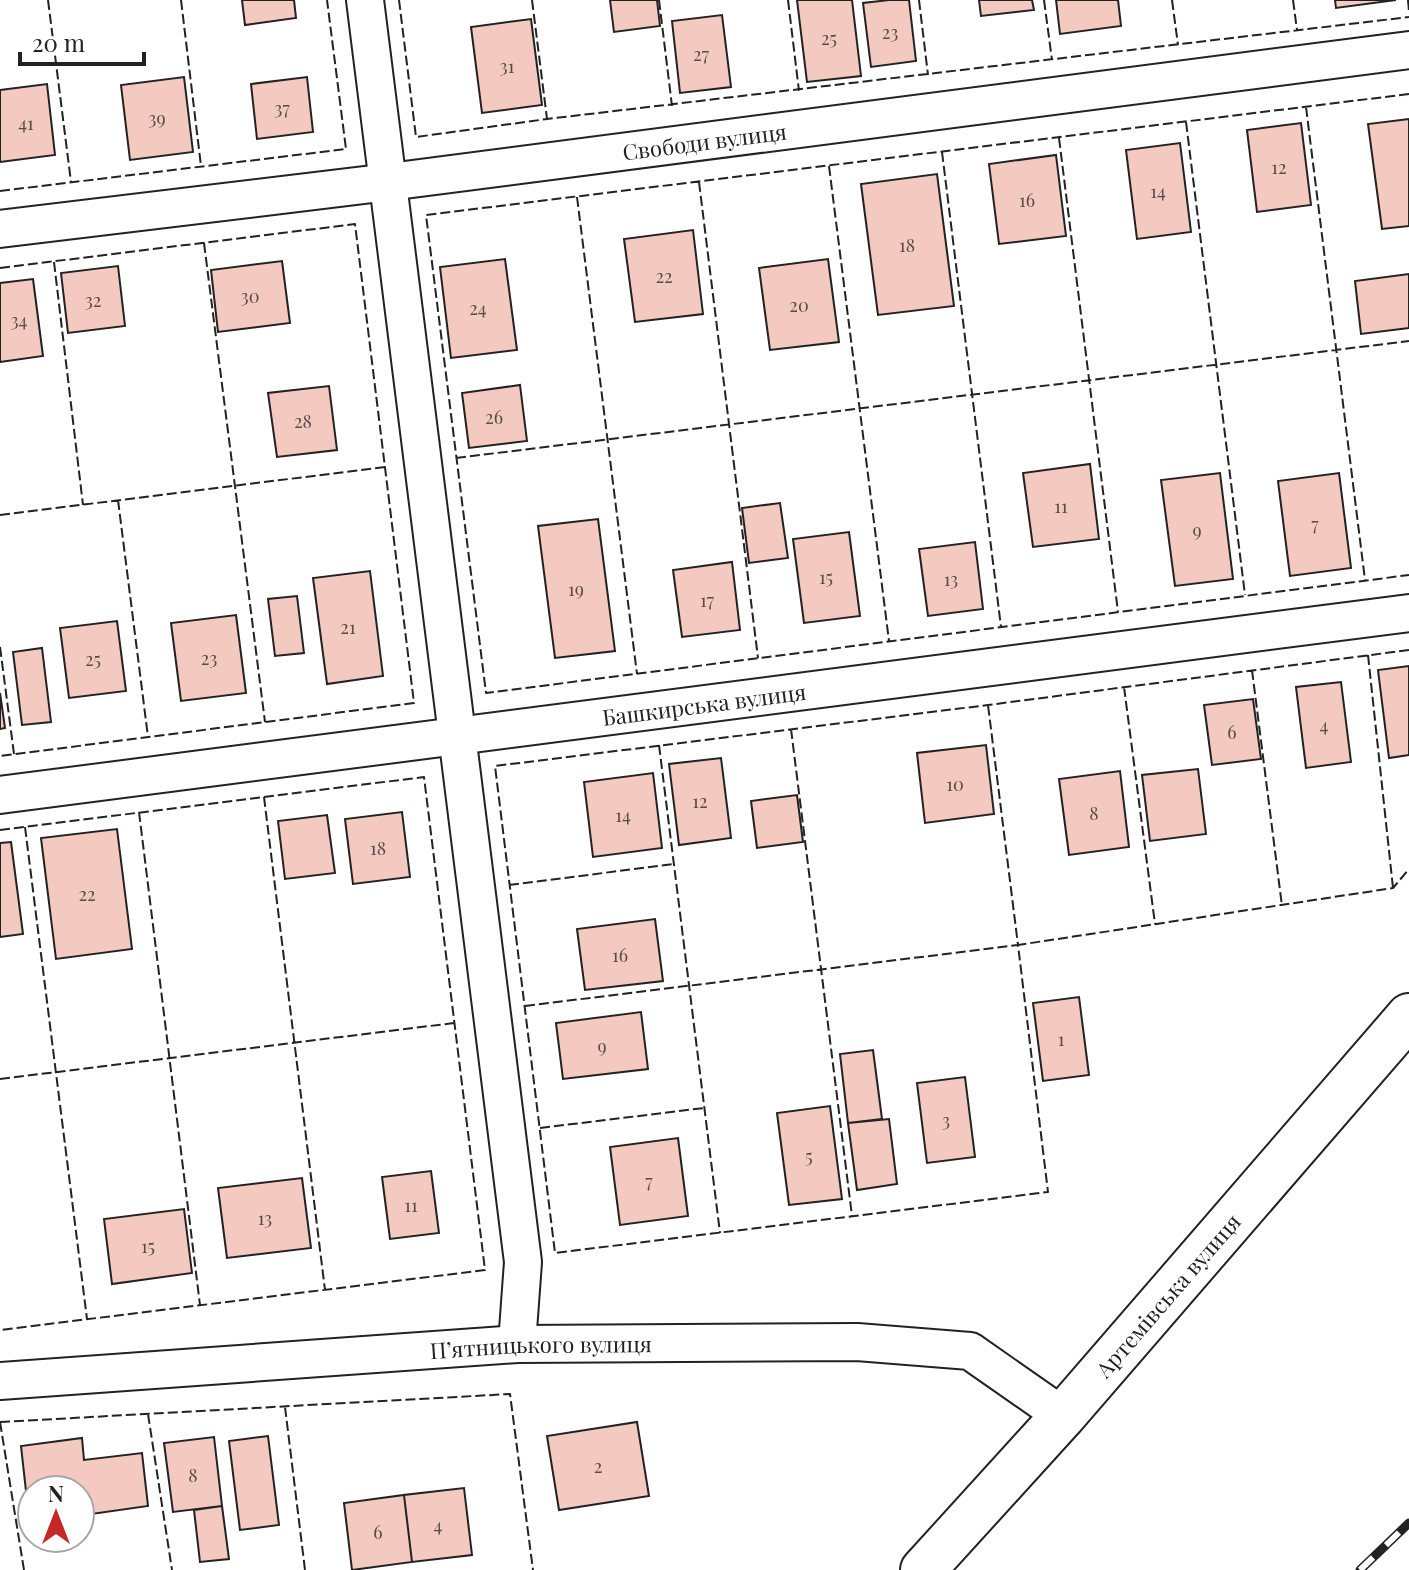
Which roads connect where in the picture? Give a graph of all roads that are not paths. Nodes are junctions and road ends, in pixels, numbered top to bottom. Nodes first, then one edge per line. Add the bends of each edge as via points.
1 (365, 0) edge
2 (1409, 50) edge
3 (389, 182) junction
4 (0, 229) edge
5 (1409, 613) edge
6 (457, 737) junction
7 (0, 795) edge
8 (1409, 1016) edge
9 (517, 1344) junction
10 (0, 1381) edge
11 (1063, 1416) junction
12 (923, 1570) edge

1 - 3 street
2 - 3 street, Свободи вулиця
3 - 4 street, Свободи вулиця
3 - 6 street
5 - 6 street, Башкирська вулиця
6 - 7 street, Башкирська вулиця
6 - 9 street via 523,1262
8 - 11 main road, Артемівська вулиця
9 - 10 street, П’ятницького вулиця
9 - 11 street, П’ятницького вулиця via 857,1342 970,1351
11 - 12 main road, Артемівська вулиця

